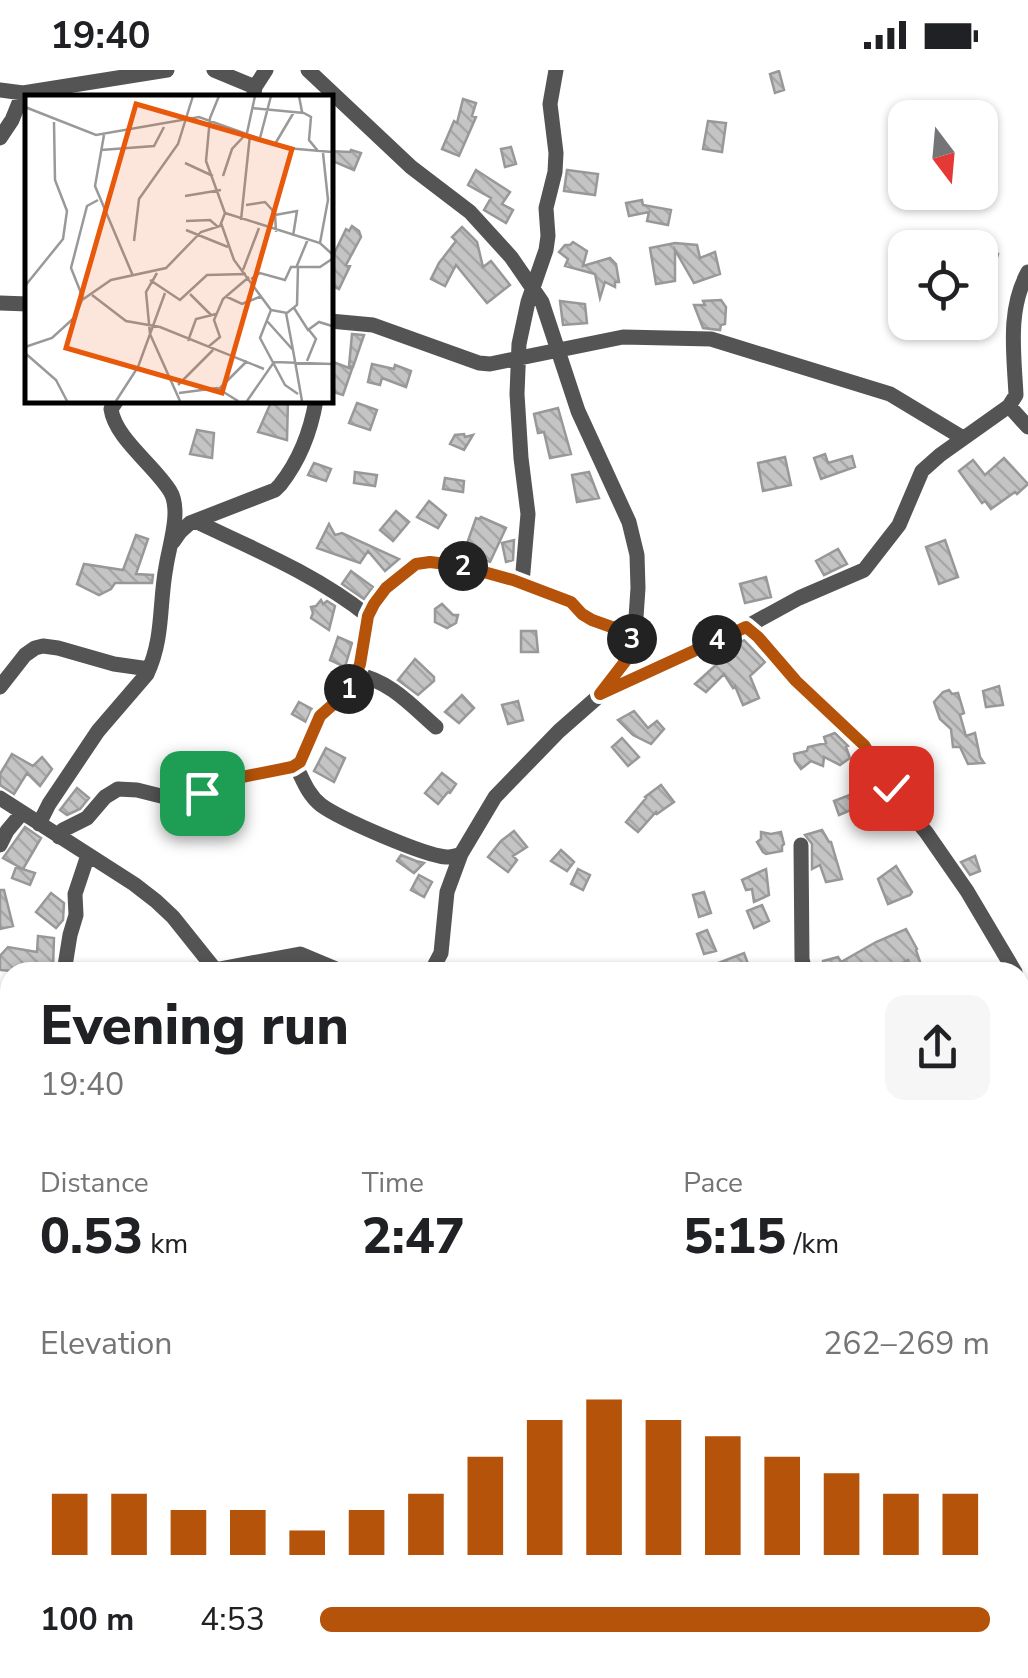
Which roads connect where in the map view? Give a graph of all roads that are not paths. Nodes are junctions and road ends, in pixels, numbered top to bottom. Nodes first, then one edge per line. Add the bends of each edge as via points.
1 (166, 70) edge
2 (214, 70) edge
3 (266, 70) edge
4 (308, 70) edge
5 (556, 70) edge
6 (0, 90) edge
7 (254, 92) edge
8 (24, 93) junction
9 (0, 138) edge
10 (1028, 272) edge
11 (534, 287) junction
12 (332, 321) edge
13 (557, 351) junction
14 (519, 359) junction
15 (116, 402) edge
16 (316, 402) edge
17 (1010, 406) junction
18 (1028, 426) edge
19 (963, 438) junction
20 (195, 521) junction
21 (173, 542) junction
22 (522, 583) junction
23 (368, 616) junction
24 (746, 627) junction
25 (634, 632) junction
26 (149, 669) junction
27 (357, 675) junction
28 (0, 687) edge
29 (600, 694) junction
30 (436, 727) dead end
31 (296, 766) junction
32 (0, 798) edge
33 (22, 814) junction
34 (39, 824) junction
35 (59, 837) junction
36 (0, 844) edge
37 (801, 846) dead end
38 (461, 854) junction
39 (88, 855) junction
40 (66, 962) edge
41 (208, 962) edge
42 (263, 962) edge
43 (319, 962) edge
44 (437, 962) edge
45 (803, 962) edge
46 (1010, 962) edge

1 - 8 street
2 - 7 street
3 - 7 street
4 - 11 street via 411,168 470,212
5 - 11 street via 550,104 555,172 546,250
6 - 8 street
8 - 9 street
10 - 17 street via 1014,316 1016,395
11 - 13 street
11 - 14 street
12 - 14 street via 361,322 479,363
13 - 14 street
13 - 19 street via 622,338 719,340 890,394
13 - 25 street via 629,522 637,555
14 - 22 street via 528,514
15 - 21 street via 114,423 172,494
16 - 20 street via 280,486
17 - 18 street
17 - 19 street
19 - 24 street via 922,471 899,526 864,570
20 - 21 street
20 - 23 street via 287,564
21 - 26 street
22 - 23 street via 422,562 386,588
22 - 25 street via 571,602 592,620
23 - 27 street
24 - 29 street
24 - 46 street via 864,745
25 - 29 street via 627,659
26 - 28 street via 49,646 25,655
26 - 34 street via 98,730
27 - 30 street via 386,684
27 - 31 street via 320,716
29 - 38 street via 504,786
31 - 35 street via 178,797 118,789
31 - 38 street via 322,806 426,852
32 - 33 street
33 - 34 street
33 - 36 street
34 - 35 street
35 - 39 street
37 - 45 street
38 - 44 street via 447,892
39 - 40 street
39 - 41 street via 156,901
42 - 43 street via 300,954

